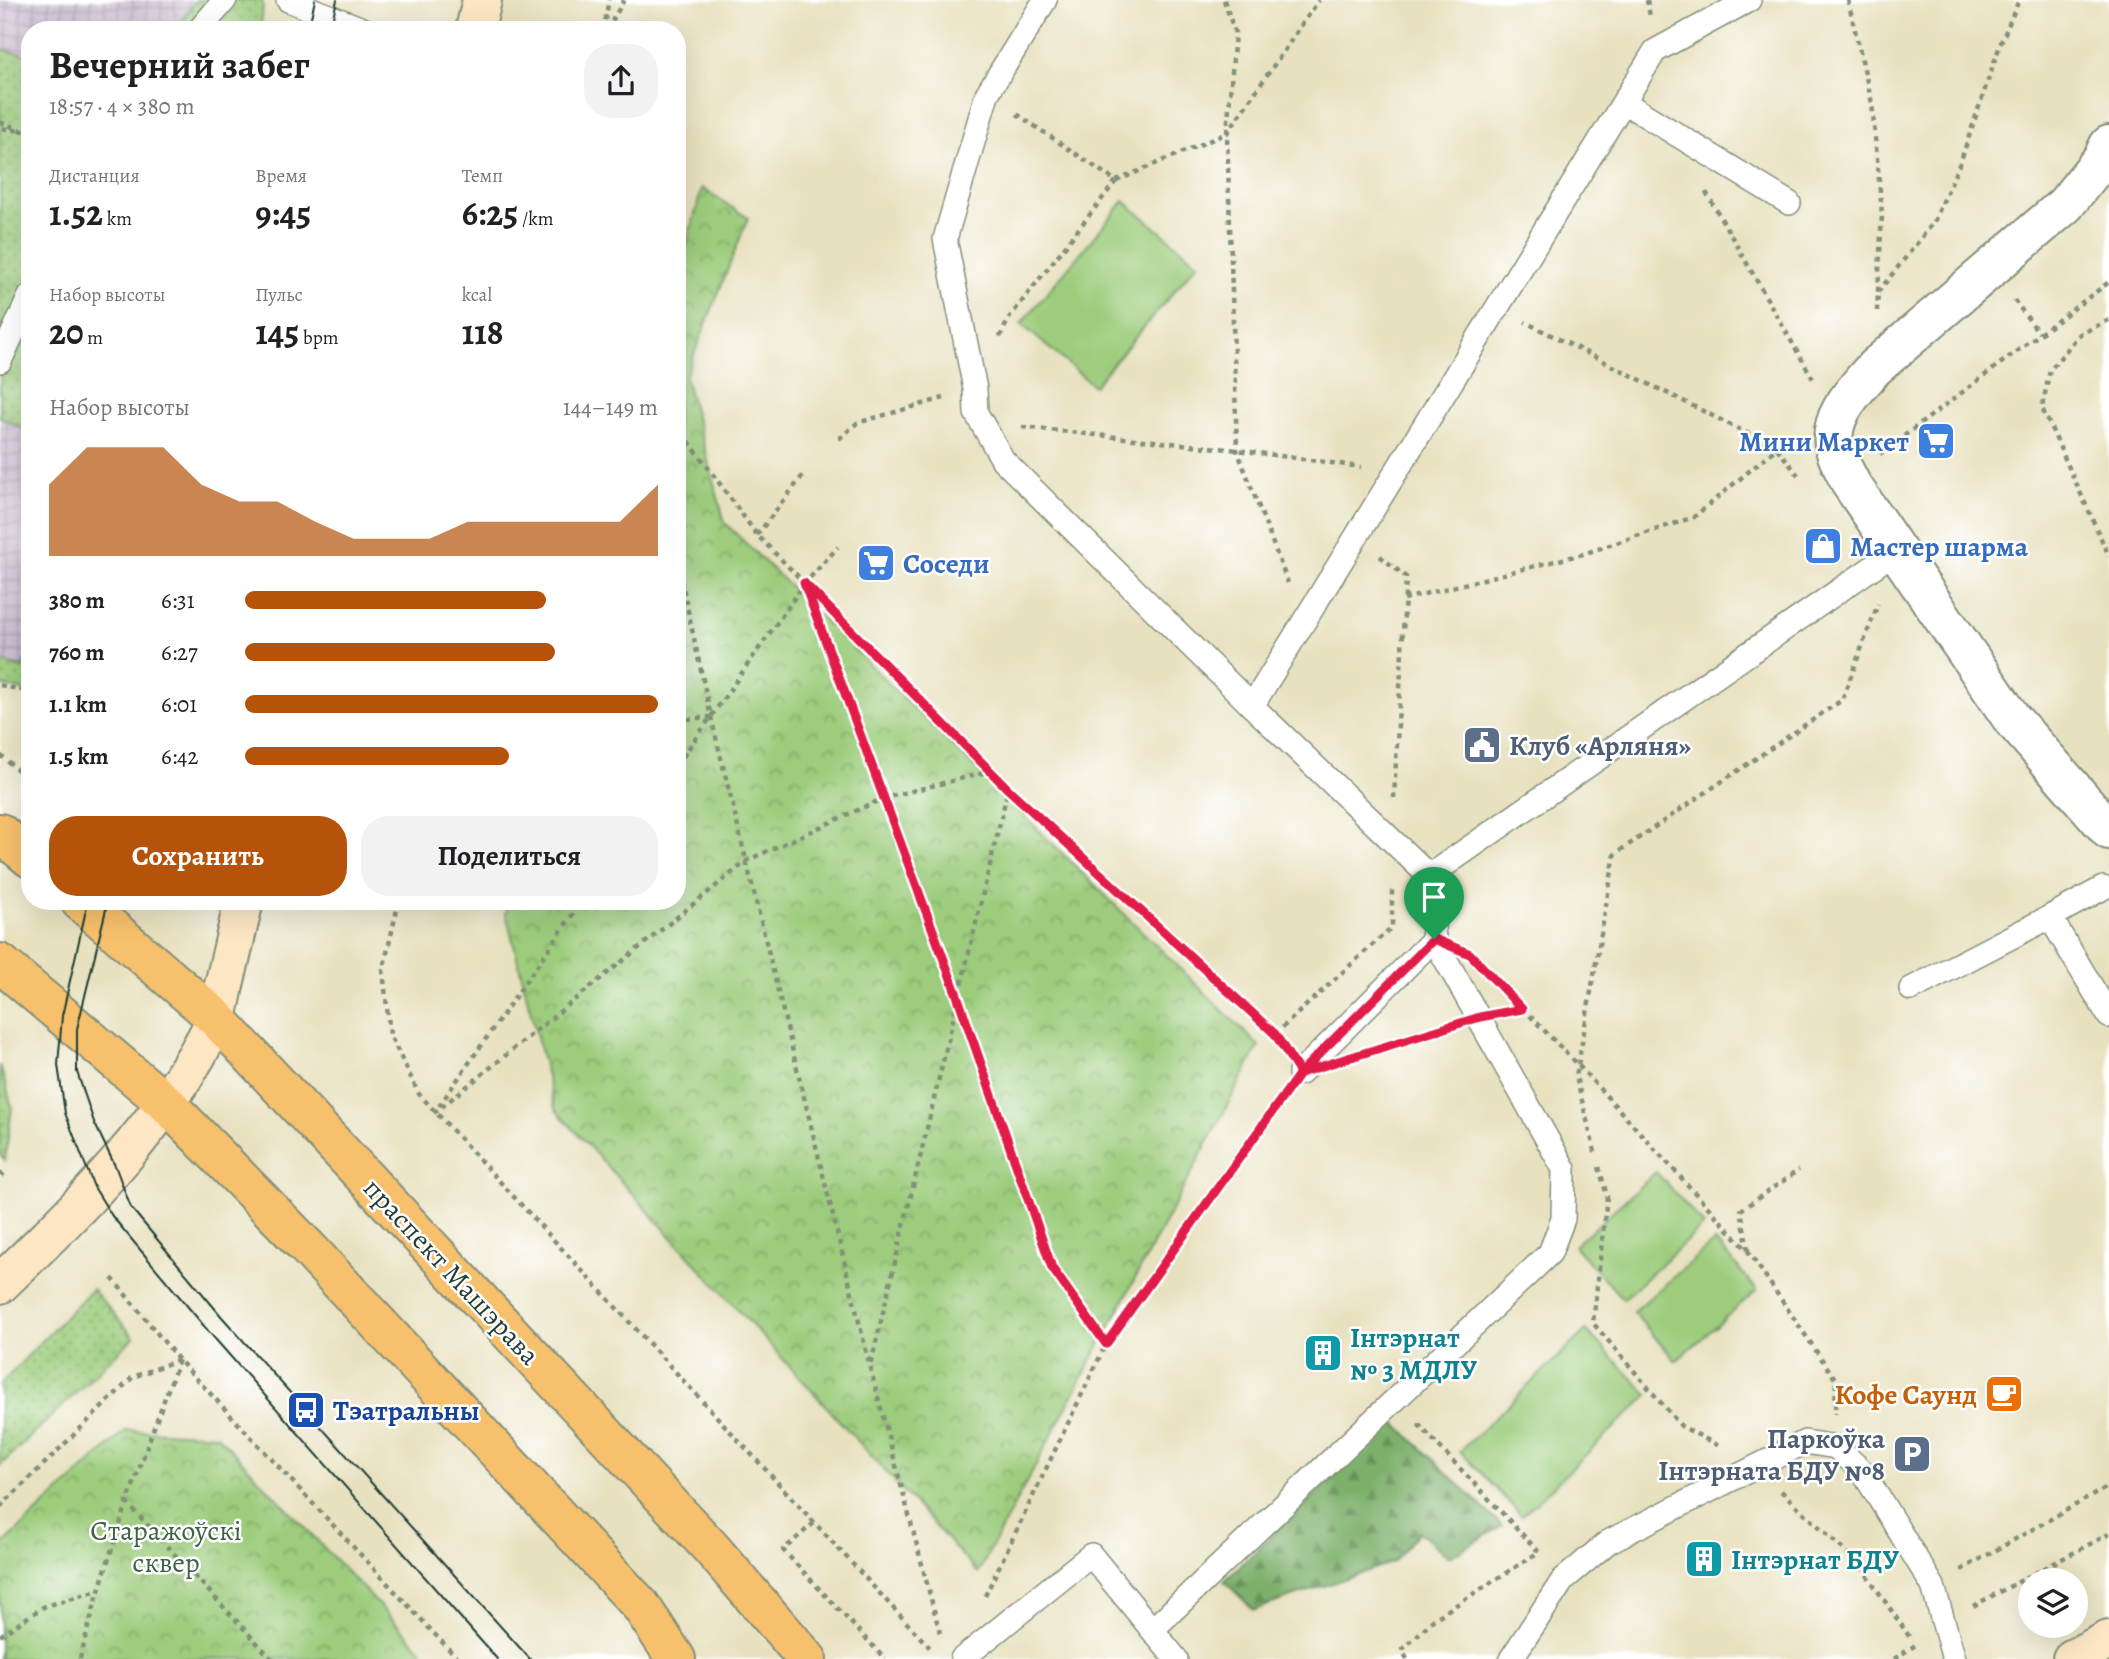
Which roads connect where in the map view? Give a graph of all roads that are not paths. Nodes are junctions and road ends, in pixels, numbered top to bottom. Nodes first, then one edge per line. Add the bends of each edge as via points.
1 (225, 0) edge
2 (288, 0) edge
3 (482, 0) edge
4 (1045, 0) edge
5 (1749, 0) edge
6 (207, 21) edge
7 (342, 21) edge
8 (477, 21) edge
9 (1625, 103) junction
10 (2109, 145) edge
11 (1789, 202) dead end
12 (21, 316) edge
13 (0, 361) edge
14 (1896, 551) junction
15 (1252, 706) junction
16 (2109, 830) edge
17 (0, 834) edge
18 (21, 851) edge
19 (1429, 876) junction
20 (2103, 888) dead end
21 (90, 910) edge
22 (242, 910) edge
23 (2050, 917) junction
24 (1434, 939) junction
25 (0, 963) edge
26 (1911, 989) dead end
27 (2109, 1016) edge
28 (216, 1018) junction
29 (1300, 1073) road end
30 (167, 1104) junction
31 (0, 1284) edge
32 (1153, 1629) junction
33 (2109, 1640) edge
34 (953, 1652) edge
35 (676, 1659) edge
36 (807, 1659) edge
37 (1176, 1659) edge
38 (1511, 1659) edge
39 (1954, 1659) edge
40 (2071, 1659) edge

1 - 6 lane
2 - 7 lane
3 - 8 main road
4 - 15 lane via 987,94 945,239 976,413 1003,460
5 - 9 lane via 1655,51
9 - 11 lane
9 - 15 lane
10 - 14 street via 2065,205 1874,368 1836,419 1834,447 1851,484
12 - 13 lane
14 - 16 street via 2011,719
14 - 19 lane
15 - 19 lane
17 - 18 main road
19 - 24 lane
20 - 23 lane
21 - 28 main road, праспект Машэрава
22 - 28 main road
23 - 26 lane
23 - 27 lane
24 - 29 lane
24 - 32 lane via 1564,1168 1563,1219 1550,1253
25 - 30 main road
28 - 30 main road
28 - 36 main road, праспект Машэрава via 711,1548
30 - 31 main road via 116,1168
30 - 35 main road via 307,1247 641,1606
32 - 34 lane via 1091,1555
32 - 37 lane
33 - 40 main road
38 - 39 lane via 1563,1580 1608,1542 1805,1442 1836,1447 1863,1472 1933,1586

